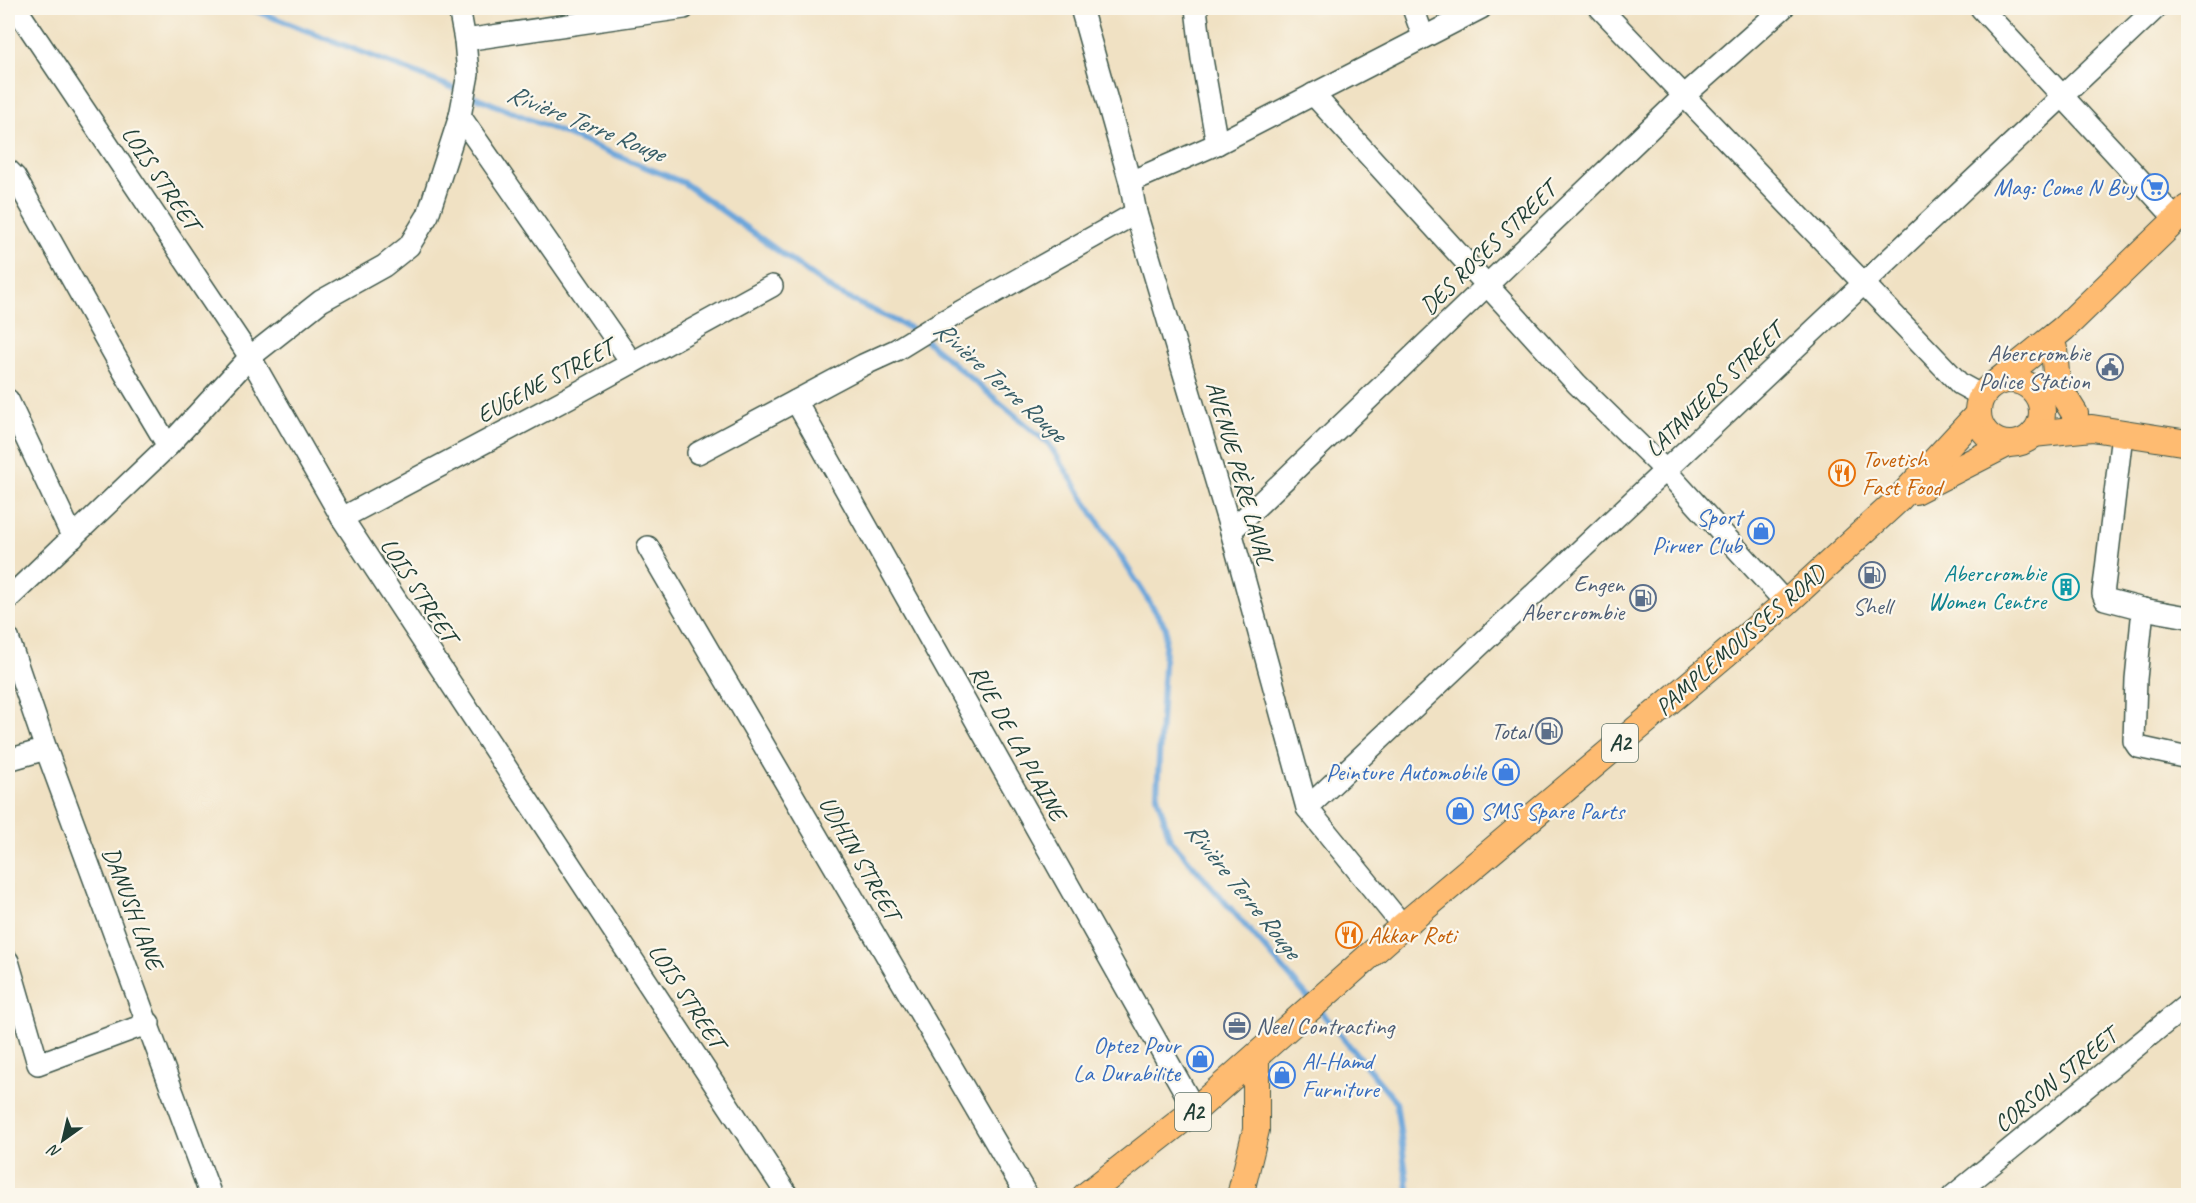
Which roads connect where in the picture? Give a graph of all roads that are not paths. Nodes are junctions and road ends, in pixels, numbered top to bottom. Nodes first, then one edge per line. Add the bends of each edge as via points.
1 (16, 8) edge
2 (459, 8) edge
3 (684, 8) edge
4 (1081, 8) edge
5 (1196, 8) edge
6 (1413, 8) edge
7 (1481, 8) edge
8 (1600, 8) edge
9 (1783, 8) edge
10 (1980, 8) edge
11 (2156, 8) edge
12 (1423, 36) junction
13 (465, 40) junction
14 (1313, 94) junction
15 (2062, 94) junction
16 (1685, 96) junction
17 (462, 108) junction
18 (1217, 144) junction
19 (8, 170) edge
20 (1130, 183) junction
21 (1136, 213) junction
22 (2182, 213) edge
23 (1863, 283) junction
24 (1486, 284) junction
25 (772, 286) dead end
26 (2059, 339) junction
27 (250, 357) junction
28 (632, 363) junction
29 (2037, 395) junction
30 (1985, 397) junction
31 (8, 400) edge
32 (796, 401) junction
33 (2084, 421) junction
34 (2033, 434) junction
35 (2122, 434) junction
36 (2188, 443) edge
37 (2007, 444) junction
38 (168, 446) junction
39 (698, 453) dead end
40 (1666, 471) junction
41 (1899, 499) junction
42 (342, 518) junction
43 (1232, 531) junction
44 (73, 538) junction
45 (648, 547) dead end
46 (8, 599) edge
47 (1786, 603) junction
48 (2143, 609) junction
49 (2188, 617) edge
50 (8, 638) edge
51 (46, 749) junction
52 (2188, 758) edge
53 (8, 760) edge
54 (1307, 808) junction
55 (1403, 926) junction
56 (8, 961) edge
57 (2188, 1004) edge
58 (149, 1023) junction
59 (1256, 1057) junction
60 (1195, 1110) junction
61 (1963, 1193) edge
62 (211, 1196) edge
63 (788, 1196) edge
64 (1027, 1196) edge
65 (1085, 1196) edge
66 (1240, 1196) edge

1 - 27 street, LOIS STREET
2 - 13 street
3 - 13 street
4 - 20 street, AVENUE PÈRE LAVAL
5 - 18 street
6 - 12 street
7 - 12 street
8 - 16 street
9 - 16 street, DES ROSES STREET
10 - 15 street
11 - 15 street, LATANIERS STREET
12 - 14 street
13 - 17 street via 468,74
14 - 18 street
14 - 24 street
15 - 22 street
15 - 23 street, LATANIERS STREET
16 - 23 street
16 - 24 street, DES ROSES STREET
17 - 27 street via 428,215 409,246 384,266 321,301
17 - 28 street
18 - 20 street
19 - 38 street
20 - 21 street, AVENUE PÈRE LAVAL
21 - 32 street via 896,350
21 - 43 street, AVENUE PÈRE LAVAL
22 - 26 main road
23 - 30 street via 1960,384
23 - 40 street, LATANIERS STREET
24 - 40 street via 1577,384
24 - 43 street, DES ROSES STREET
25 - 28 street, EUGENE STREET
26 - 29 main road
26 - 30 main road, PAMPLEMOUSSES ROAD
26 - 33 main road via 2057,385
27 - 38 street
27 - 42 street, LOIS STREET
28 - 42 street, EUGENE STREET
29 - 30 main road, A2 via 2029,386 2013,380
29 - 33 main road, A2
29 - 34 main road via 2042,418
30 - 37 main road via 1984,431 1990,438
30 - 41 main road, PAMPLEMOUSSES ROAD / A2
31 - 44 street
32 - 39 street
32 - 60 street, RUE DE LA PLAINE
33 - 34 main road, A2
33 - 35 main road, A2
34 - 37 main road, A2 via 2021,442
35 - 36 main road, A2
35 - 48 street via 2103,594 2107,601
37 - 41 main road, PAMPLEMOUSSES ROAD / A2
38 - 44 street
40 - 47 street
40 - 54 street, LATANIERS STREET
41 - 47 main road, PAMPLEMOUSSES ROAD / A2
42 - 63 street, LOIS STREET
43 - 54 street, AVENUE PÈRE LAVAL
44 - 46 street
45 - 64 street, UDHIN STREET
47 - 55 main road, PAMPLEMOUSSES ROAD / A2
48 - 49 street
48 - 52 street via 2134,741 2138,747
50 - 51 street, DANUSH LANE
51 - 53 street
51 - 58 street, DANUSH LANE
54 - 55 street, AVENUE PÈRE LAVAL
55 - 59 main road, PAMPLEMOUSSES ROAD / A2
56 - 58 street via 38,1064
57 - 61 street, CORSON STREET
58 - 62 street, DANUSH LANE
59 - 60 main road, PAMPLEMOUSSES ROAD / A2
59 - 66 main road via 1256,1130
60 - 65 main road, PAMPLEMOUSSES ROAD / A2

